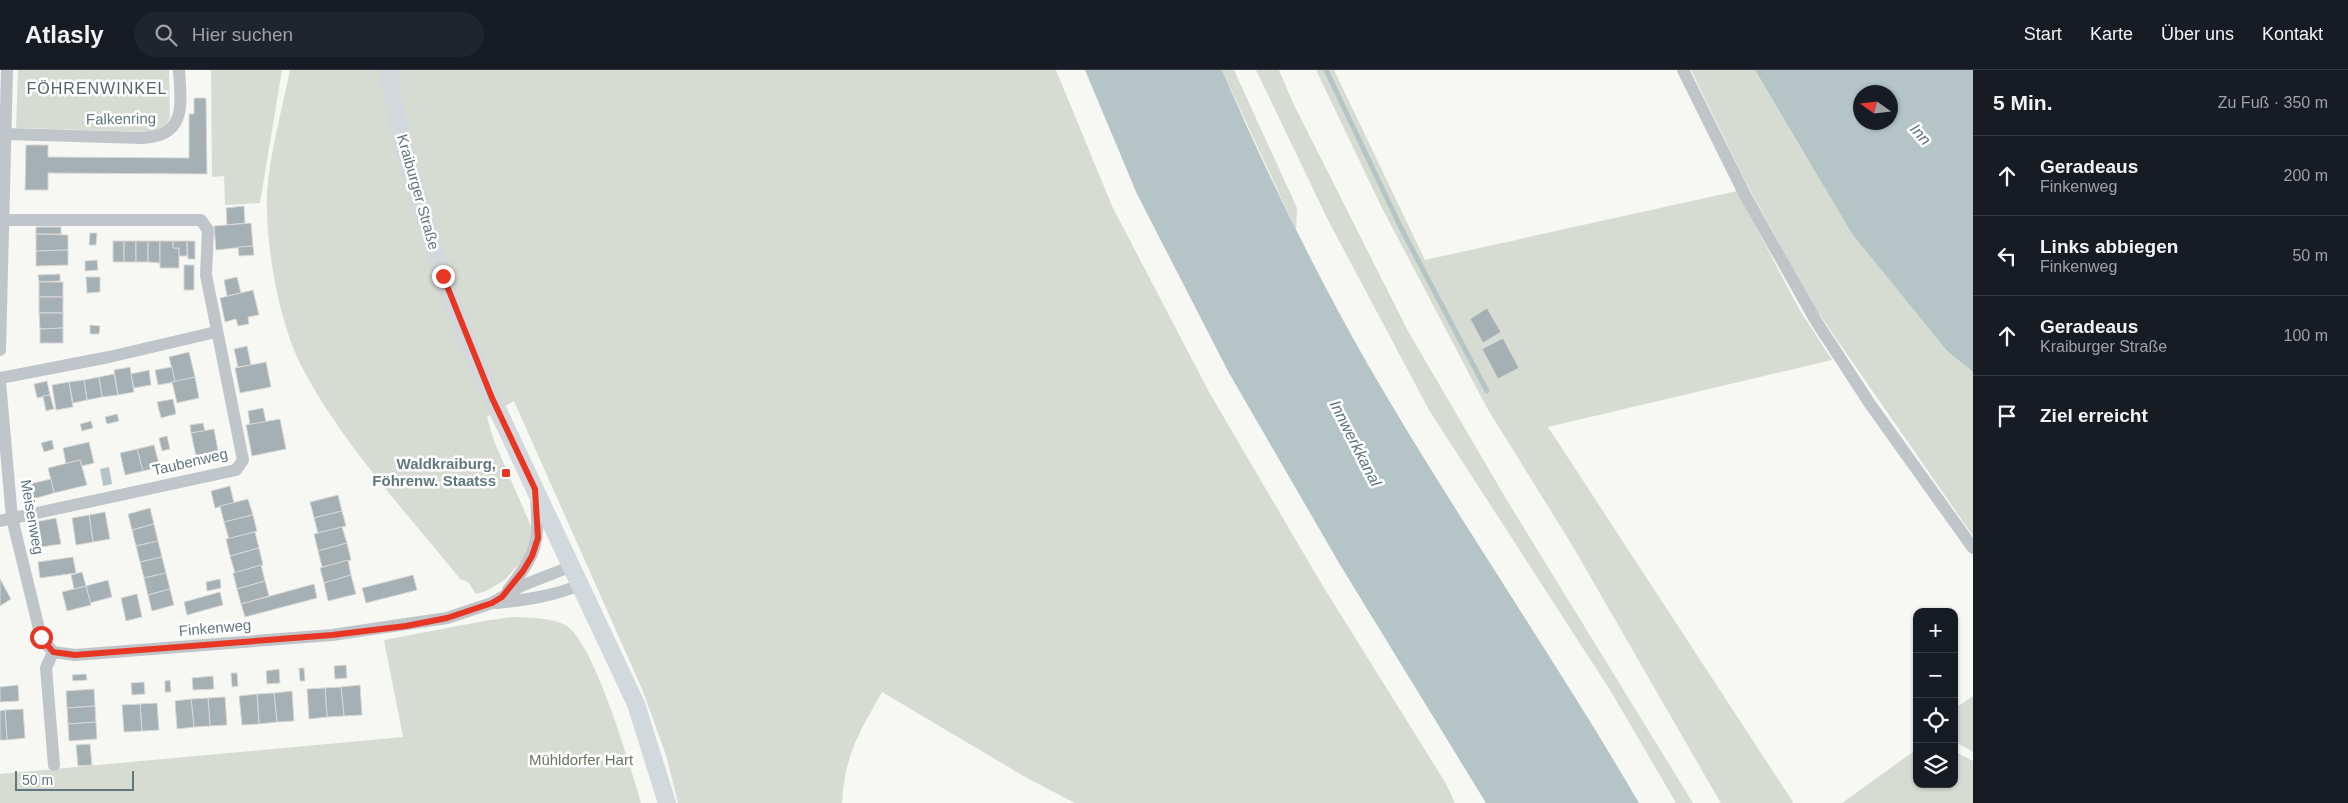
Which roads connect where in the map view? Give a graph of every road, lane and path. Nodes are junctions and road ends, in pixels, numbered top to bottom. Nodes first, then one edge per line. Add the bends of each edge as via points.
1 (7, 70) edge
2 (179, 70) edge
3 (388, 70) edge
4 (1684, 70) edge
5 (6, 134) junction
6 (2, 184) edge
7 (4, 220) junction
8 (216, 332) junction
9 (0, 350) edge
10 (0, 378) edge
11 (0, 382) edge
12 (535, 489) junction
13 (6, 519) edge
14 (1973, 548) edge
15 (572, 566) junction
16 (580, 586) junction
17 (497, 600) junction
18 (53, 652) junction
19 (54, 765) dead end
20 (667, 803) edge

1 - 5 street
2 - 5 street, Falkenring via 178,119 174,127 161,136
3 - 12 main road, Kraiburger Straße via 407,161 443,276 492,398
4 - 14 street via 1750,203 1816,321 1870,404
5 - 6 street
6 - 7 street
7 - 8 street, Taubenweg via 201,220 208,230 206,275
7 - 9 street
8 - 10 street
8 - 13 street, Taubenweg via 243,460 236,470
11 - 13 street, Meisenweg
12 - 15 main road, Kraiburger Straße
12 - 17 street via 538,538 532,556
13 - 18 street, Meisenweg via 41,637
15 - 16 main road, Kraiburger Straße
15 - 17 street, Finkenweg via 521,586
16 - 17 street, Finkenweg via 527,600
16 - 20 main road, Kraiburger Straße via 636,704
17 - 18 street, Finkenweg via 447,618 332,635 75,655
18 - 19 street via 46,668

